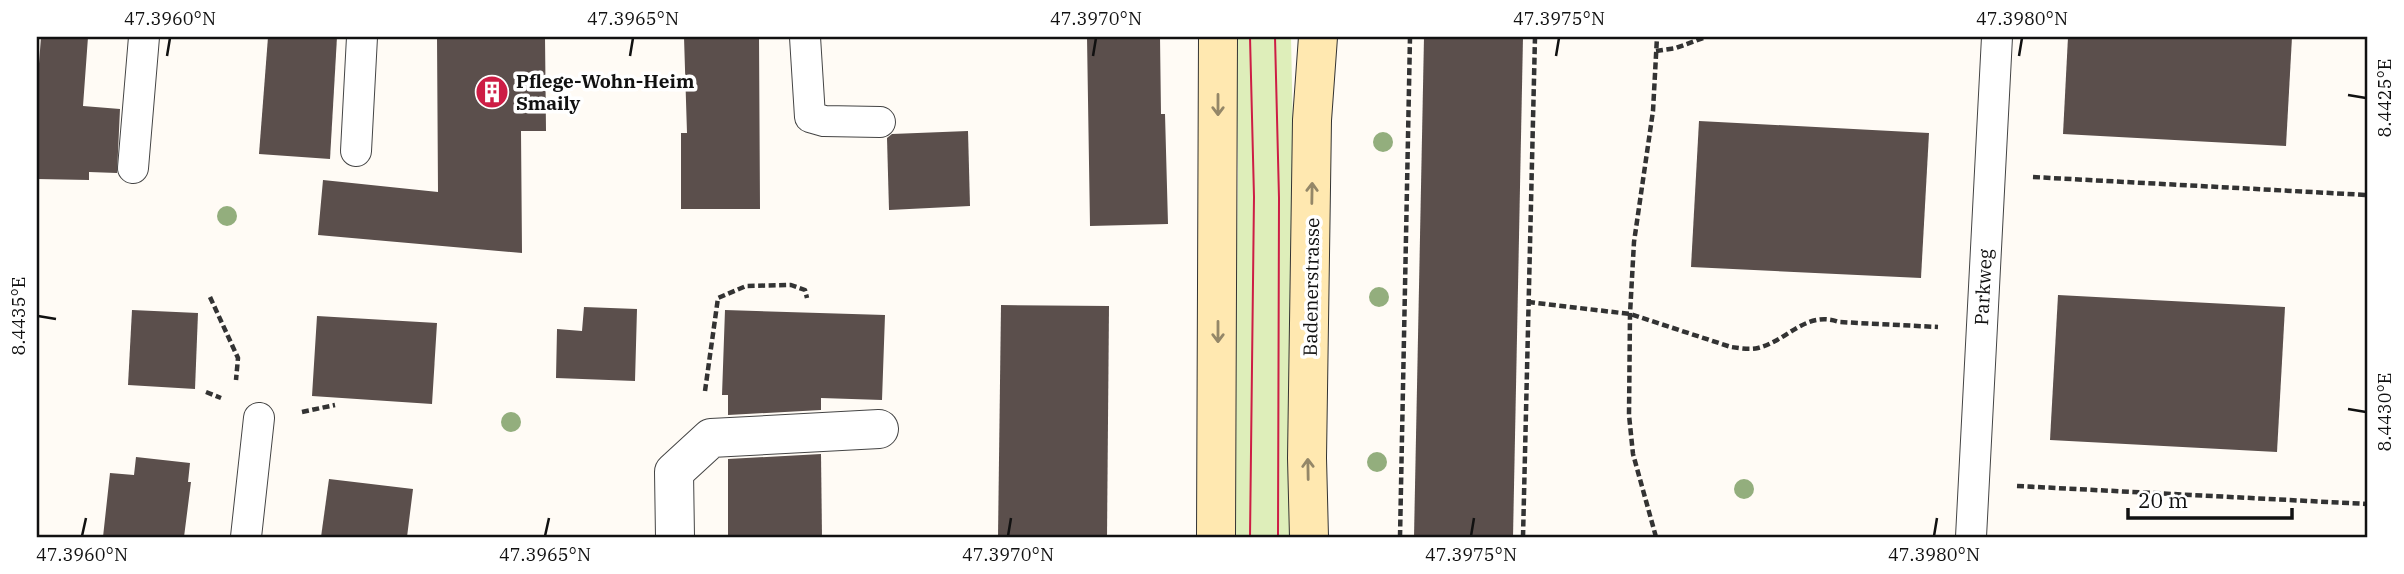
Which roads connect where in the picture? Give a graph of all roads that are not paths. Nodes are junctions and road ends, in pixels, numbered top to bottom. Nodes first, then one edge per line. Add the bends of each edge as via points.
1 (144, 37) edge
2 (362, 37) edge
3 (805, 37) edge
4 (1218, 37) edge
5 (1318, 37) edge
6 (1997, 37) edge
7 (880, 122) dead end
8 (356, 151) dead end
9 (133, 168) dead end
10 (259, 418) road end
11 (879, 429) dead end
12 (246, 537) edge
13 (675, 537) edge
14 (1216, 537) edge
15 (1309, 537) edge
16 (1971, 537) edge

1 - 9 lane
2 - 8 lane
3 - 7 lane via 810,117
4 -> 14 main road
15 -> 5 main road, Badenerstrasse via 1312,120
6 - 16 lane, Parkweg
10 - 12 lane
11 - 13 street via 711,438 674,472

